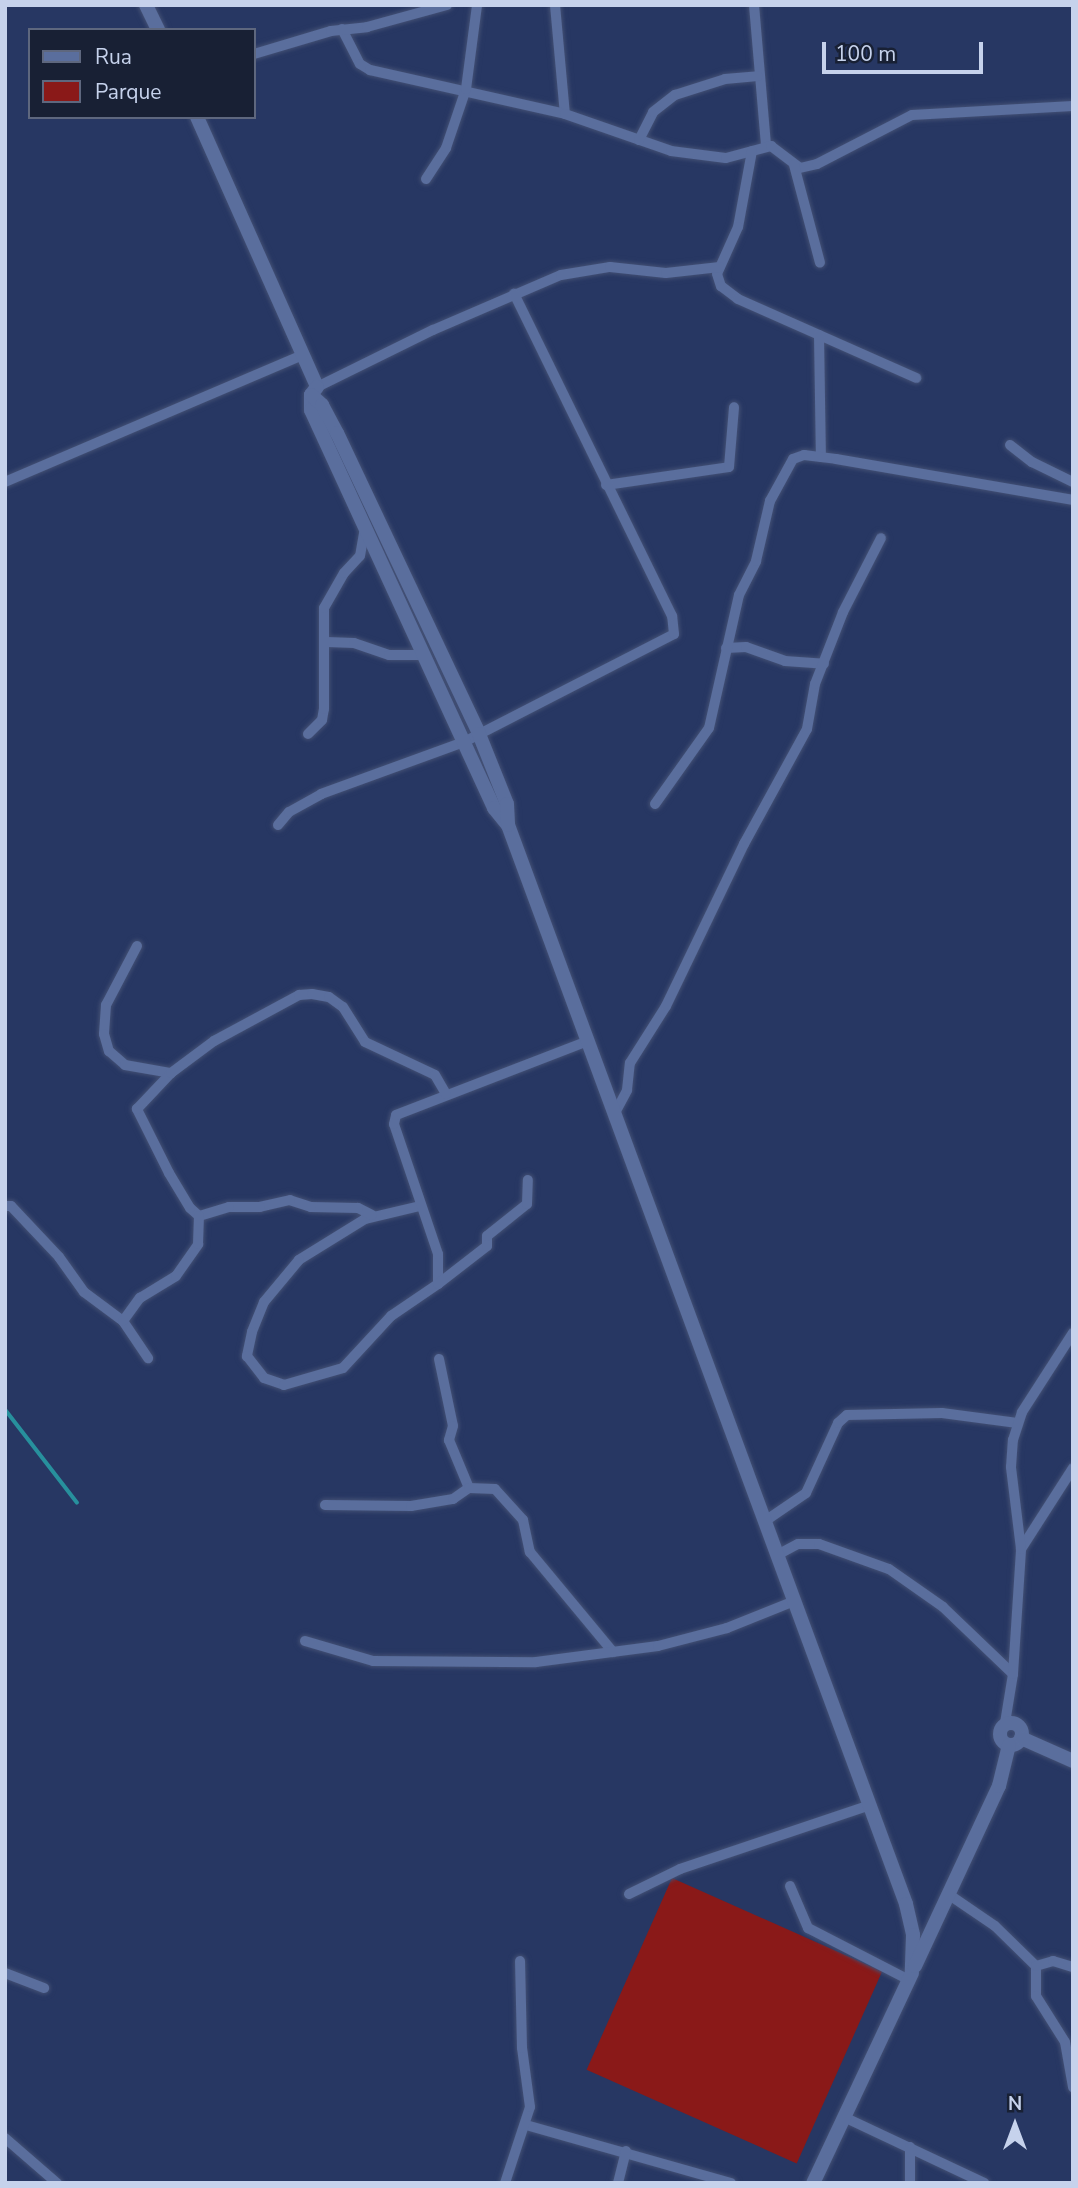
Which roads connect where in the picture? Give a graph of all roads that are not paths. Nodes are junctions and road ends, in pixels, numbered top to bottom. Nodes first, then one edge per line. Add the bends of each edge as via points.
1 (146, 5) edge
2 (447, 5) edge
3 (477, 5) edge
4 (555, 5) edge
5 (754, 5) edge
6 (157, 28) edge
7 (342, 29) junction
8 (256, 53) edge
9 (758, 76) junction
10 (466, 89) junction
11 (1073, 106) edge
12 (565, 114) junction
13 (198, 119) edge
14 (639, 140) junction
15 (766, 145) junction
16 (752, 151) junction
17 (794, 165) junction
18 (426, 179) dead end
19 (820, 263) dead end
20 (720, 267) junction
21 (514, 294) junction
22 (819, 335) junction
23 (303, 355) junction
24 (916, 378) dead end
25 (314, 391) junction
26 (734, 407) dead end
27 (1010, 445) dead end
28 (821, 457) junction
29 (5, 482) edge
30 (1073, 482) edge
31 (606, 485) junction
32 (1073, 500) edge
33 (364, 525) junction
34 (881, 538) dead end
35 (327, 642) junction
36 (726, 648) junction
37 (424, 654) junction
38 (824, 664) junction
39 (450, 670) junction
40 (435, 676) junction
41 (308, 734) dead end
42 (480, 734) junction
43 (464, 742) junction
44 (655, 804) dead end
45 (278, 825) dead end
46 (508, 825) junction
47 (137, 946) dead end
48 (588, 1041) junction
49 (171, 1073) junction
50 (446, 1094) junction
51 (615, 1113) junction
52 (528, 1180) dead end
53 (5, 1206) edge
54 (420, 1206) junction
55 (372, 1215) junction
56 (200, 1216) junction
57 (438, 1284) junction
58 (123, 1321) junction
59 (1073, 1334) edge
60 (148, 1358) dead end
61 (439, 1359) dead end
62 (1017, 1423) junction
63 (1073, 1468) edge
64 (469, 1488) junction
65 (325, 1505) dead end
66 (768, 1519) junction
67 (1021, 1549) junction
68 (779, 1554) junction
69 (794, 1601) junction
70 (305, 1642) dead end
71 (613, 1652) junction
72 (1013, 1674) junction
73 (1005, 1723) joint
74 (1015, 1741) junction
75 (1073, 1761) edge
76 (870, 1805) junction
77 (790, 1886) dead end
78 (629, 1894) dead end
79 (951, 1896) junction
80 (520, 1961) dead end
81 (1036, 1966) junction
82 (1073, 1967) edge
83 (5, 1973) edge
84 (910, 1977) junction
85 (44, 1988) dead end
86 (1073, 2087) edge
87 (846, 2118) junction
88 (526, 2125) junction
89 (5, 2137) edge
90 (910, 2147) junction
91 (626, 2151) junction
92 (57, 2183) edge
93 (505, 2183) edge
94 (618, 2183) edge
95 (731, 2183) edge
96 (813, 2183) edge
97 (910, 2183) edge
98 (984, 2183) edge

1 - 6 street
2 - 7 street via 368,27
3 - 10 street
4 - 12 street
5 - 9 street
7 - 8 street
7 - 10 street via 365,67
9 - 14 street via 725,79 675,95 653,112
9 - 15 street
10 - 12 street
10 - 18 street via 446,148
11 - 17 street via 912,115 817,164
12 - 14 street
13 - 23 street
14 - 16 street via 708,157
15 - 16 street
15 - 17 street
16 - 20 street via 738,227
17 - 19 street
20 - 21 street via 666,273 634,267 582,270
20 - 22 street via 721,286 738,299
21 - 25 street
21 - 31 street
22 - 24 street
22 - 28 street
23 - 25 street
23 - 29 street
25 - 33 street via 311,410
25 - 39 street
26 - 31 street via 729,467
27 - 30 street via 1032,462
28 - 32 street
28 - 36 street via 793,459 770,500
31 - 42 street via 672,616 674,634
33 - 35 street via 359,556 324,608 322,634
33 - 37 street
34 - 38 street
35 - 37 street via 354,643 389,655
35 - 41 street via 322,720
36 - 38 street via 746,647 785,661
36 - 44 street via 709,729
37 - 40 street
38 - 51 street via 810,700 807,729 744,844 666,1006 630,1063 627,1090
39 - 40 street
39 - 42 street
40 - 43 street
42 - 43 street
42 - 46 street via 507,804
43 - 45 street via 321,794 282,817
43 - 46 street via 494,808
46 - 48 street
47 - 49 street via 106,1005 104,1034 109,1051 125,1065
48 - 50 street
48 - 51 street
49 - 50 street via 214,1041 299,995 312,994 329,997 343,1007 365,1042 435,1075
49 - 56 street via 155,1095 142,1102 138,1115 190,1208
50 - 54 street via 396,1115 394,1124
51 - 66 street
52 - 57 street via 527,1204 487,1236 487,1246
53 - 58 street via 59,1256 84,1292
54 - 55 street
54 - 57 street via 438,1254
55 - 56 street via 358,1208 312,1207 290,1200 260,1207 229,1207
55 - 57 street via 307,1254 264,1302 247,1356 264,1378 284,1385 343,1368 391,1316
56 - 58 street via 198,1244 176,1276 140,1298
58 - 60 street
59 - 62 street
61 - 64 street via 453,1426 449,1440
62 - 66 street via 942,1413 847,1415 838,1423 806,1493
62 - 67 street via 1011,1466
63 - 67 street
64 - 65 street via 453,1499 428,1504
64 - 71 street via 501,1492 523,1520 530,1552
66 - 68 street
67 - 72 street
68 - 69 street
68 - 72 street via 798,1544 819,1544 889,1569 943,1607
69 - 71 street via 727,1628
69 - 76 street
70 - 71 street via 346,1656 404,1663 536,1662
72 - 73 street
73 - 74 street via 1018,1725
74 - 75 street
74 - 79 street
76 - 78 street via 680,1869
76 - 84 street via 890,1850 910,1918
77 - 84 street via 808,1928
79 - 81 street via 995,1926
79 - 84 street
80 - 88 street via 522,2048 530,2107
81 - 82 street via 1053,1961
81 - 86 street via 1036,1996 1065,2042
83 - 85 street
84 - 87 street
87 - 90 street
87 - 96 street
88 - 91 street
88 - 93 street
89 - 92 street
90 - 97 street
90 - 98 street
91 - 94 street
91 - 95 street

